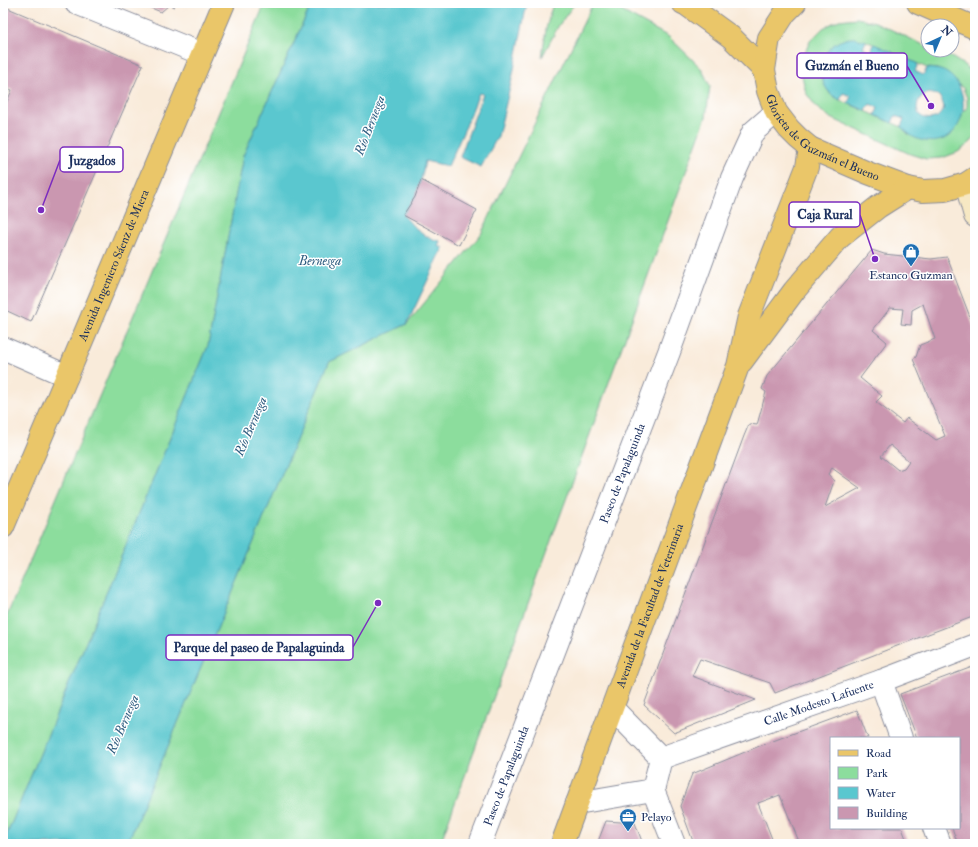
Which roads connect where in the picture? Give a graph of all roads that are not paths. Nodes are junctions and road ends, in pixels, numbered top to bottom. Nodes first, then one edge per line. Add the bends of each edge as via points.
1 (76, 3) edge
2 (224, 3) edge
3 (683, 3) edge
4 (795, 3) edge
5 (918, 3) edge
6 (975, 28) edge
7 (202, 54) junction
8 (764, 70) junction
9 (776, 112) junction
10 (810, 148) junction
11 (970, 181) edge
12 (908, 188) junction
13 (975, 216) edge
14 (3, 348) edge
15 (738, 366) junction
16 (67, 376) junction
17 (3, 527) edge
18 (975, 645) edge
19 (881, 681) junction
20 (612, 708) junction
21 (901, 737) edge
22 (661, 758) junction
23 (653, 790) junction
24 (577, 803) junction
25 (934, 829) edge
26 (480, 844) edge
27 (562, 844) edge
28 (674, 844) edge
29 (940, 844) edge

1 - 7 street
2 - 7 main road, Avenida Ingeniero Sáenz de Miera
3 - 8 main road via 731,37
4 - 8 main road, Glorieta de Guzmán el Bueno via 785,13 770,38
5 - 6 main road
7 - 16 main road, Avenida Ingeniero Sáenz de Miera
8 - 9 main road, Glorieta de Guzmán el Bueno via 768,92
9 - 10 main road, Glorieta de Guzmán el Bueno via 789,129
9 - 26 street, Paseo de Papalaguinda via 753,132 732,178 669,352
10 - 12 main road, Glorieta de Guzmán el Bueno
10 - 15 main road, Avenida de la Facultad de Veterinaria via 807,167 749,316
11 - 12 main road, Glorieta de Guzmán el Bueno via 945,190 923,191
11 - 13 street
12 - 15 main road, Avenida de la Facultad de Veterinaria via 878,207 840,237 794,291
14 - 16 street
15 - 20 main road, Avenida de la Facultad de Veterinaria
16 - 17 main road, Avenida Ingeniero Sáenz de Miera
18 - 19 street, Calle Modesto Lafuente
19 - 21 street
19 - 22 street, Calle Modesto Lafuente
20 - 22 street
20 - 24 main road, Avenida de la Facultad de Veterinaria
22 - 23 street
23 - 24 street
23 - 28 street
24 - 27 main road, Avenida de la Facultad de Veterinaria
25 - 29 street

